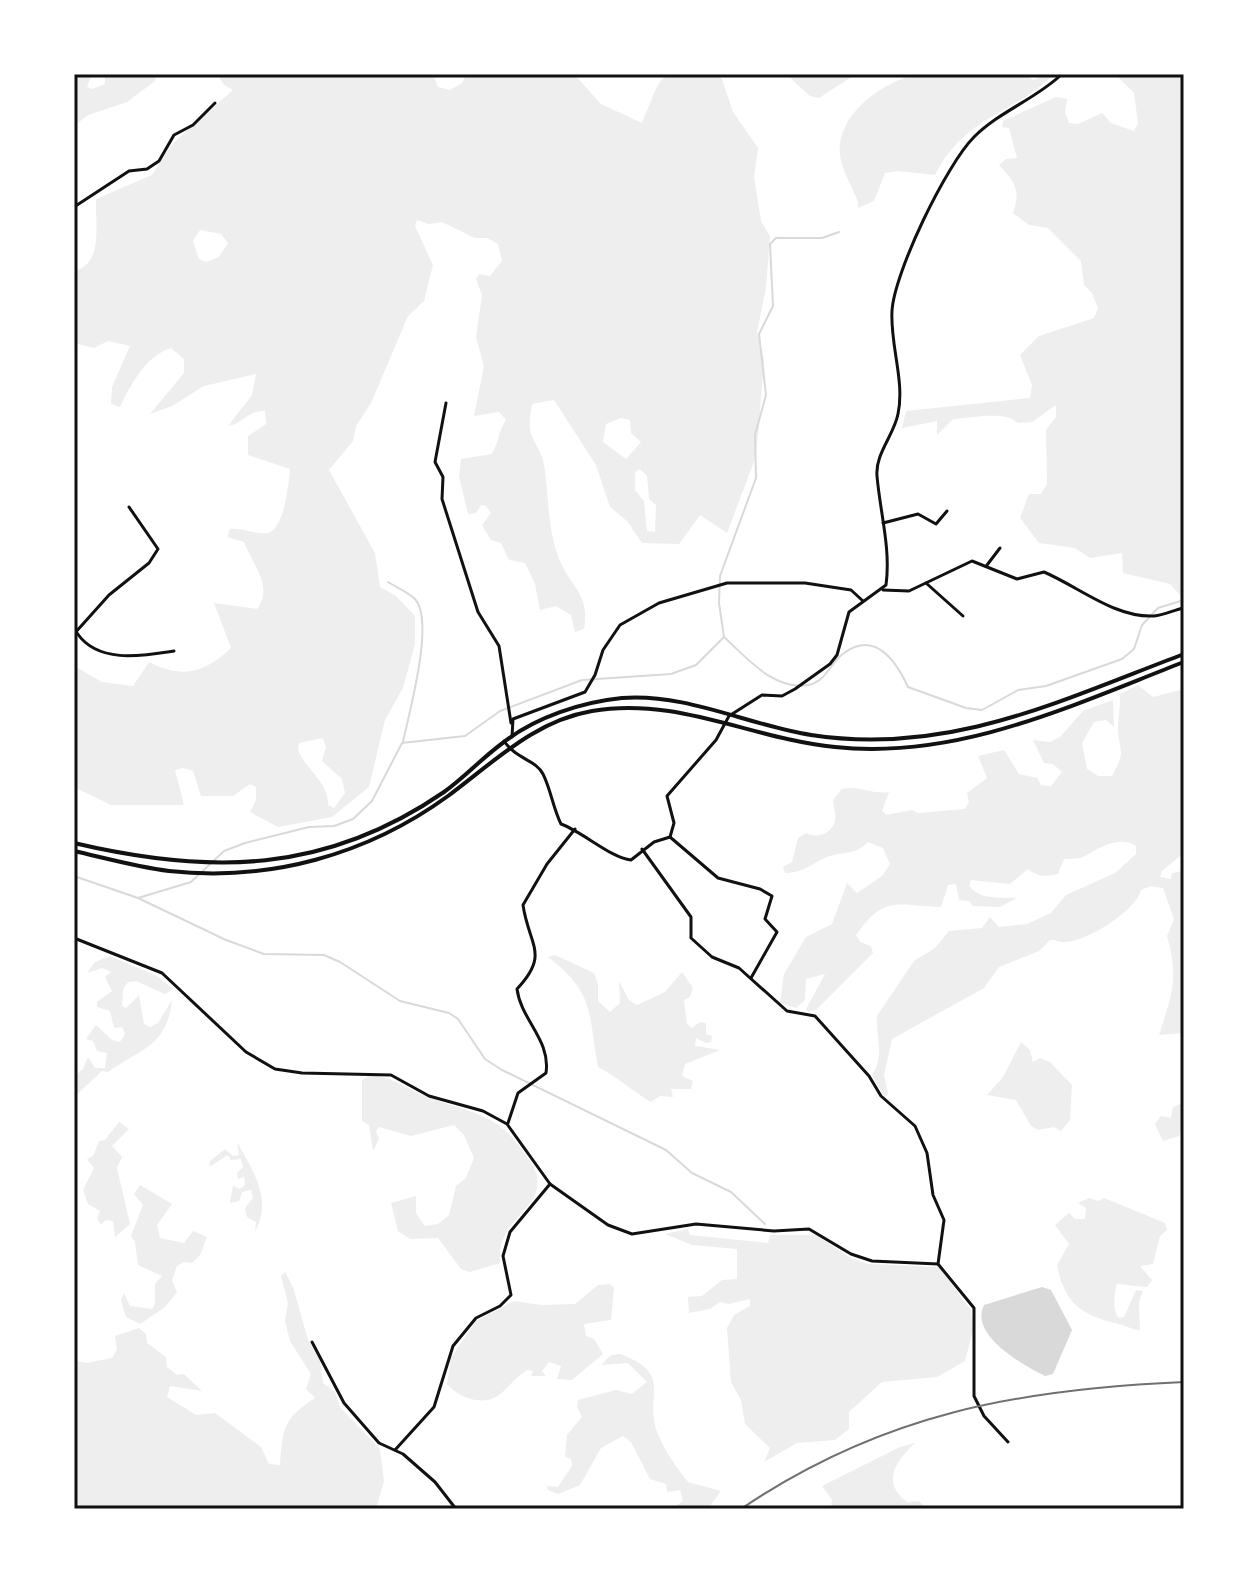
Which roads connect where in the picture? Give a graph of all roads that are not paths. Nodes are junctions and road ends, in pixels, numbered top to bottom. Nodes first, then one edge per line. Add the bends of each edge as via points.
1 (1062, 74) edge
2 (215, 103) dead end
3 (74, 207) edge
4 (446, 403) dead end
5 (129, 507) dead end
6 (947, 511) dead end
7 (883, 523) junction
8 (1000, 548) dead end
9 (987, 565) junction
10 (926, 583) junction
11 (883, 590) junction
12 (863, 601) junction
13 (1184, 608) edge
14 (963, 616) dead end
15 (76, 634) edge
16 (174, 651) dead end
17 (1184, 654) edge
18 (1184, 662) edge
19 (729, 716) junction
20 (725, 723) junction
21 (512, 725) junction
22 (512, 737) junction
23 (504, 741) junction
24 (509, 747) junction
25 (575, 829) junction
26 (670, 837) junction
27 (74, 843) edge
28 (642, 849) junction
29 (74, 851) edge
30 (74, 938) edge
31 (751, 978) junction
32 (507, 1124) junction
33 (550, 1184) junction
34 (938, 1264) junction
35 (312, 1342) dead end
36 (1008, 1442) dead end
37 (395, 1450) junction
38 (456, 1509) edge

1 - 7 street via 975,136 959,154 934,198 895,291 892,335 900,394 877,474
2 - 3 street via 174,135 159,161 129,171
4 - 21 street via 435,462 443,477 442,499 478,612 499,646
5 - 15 street via 158,549
6 - 7 street via 936,524 918,514
7 - 11 street
8 - 9 street
9 - 10 street via 968,562
9 - 13 street via 1017,579 1044,572 1101,602 1146,615
10 - 11 street via 902,593
10 - 14 street
11 - 12 street
12 - 19 street via 849,612 837,655 795,689 782,696 762,695
12 - 21 street via 851,590 805,583 727,583 659,603 620,625 585,692 513,719
15 - 16 street via 85,645 112,655
17 - 19 main road via 1026,715 935,736 849,739
18 - 20 main road via 1013,727 946,743 834,747
19 - 20 street
19 - 22 main road via 675,701 622,698 561,713
20 - 24 main road via 656,708 590,711 560,719
20 - 26 street via 667,796 674,823
21 - 22 street
22 - 23 main road
23 - 24 street
23 - 27 main road via 445,791 341,847 241,865 202,865
24 - 25 street via 543,774 561,824
24 - 29 main road via 427,811 368,842 313,861 227,873 191,872
25 - 28 street via 621,859 631,860
25 - 32 street via 523,905 537,958 534,971 517,989 519,1003 538,1031 548,1060 546,1073 518,1093
26 - 28 street
26 - 31 street via 718,878 772,896 765,919 777,932
28 - 31 street via 691,917 691,938 712,957
30 - 32 street via 162,973 246,1052 275,1069 391,1075 429,1096 483,1111
31 - 34 street via 787,1011 815,1016 881,1096 915,1126 944,1220
32 - 33 street
33 - 34 street via 597,1219 632,1234 696,1224 809,1229 872,1261
33 - 37 street via 510,1232 503,1256 511,1295 476,1318 453,1346 434,1407
34 - 36 street via 974,1308 974,1396
35 - 37 street via 344,1403 379,1443
37 - 38 street via 435,1482

